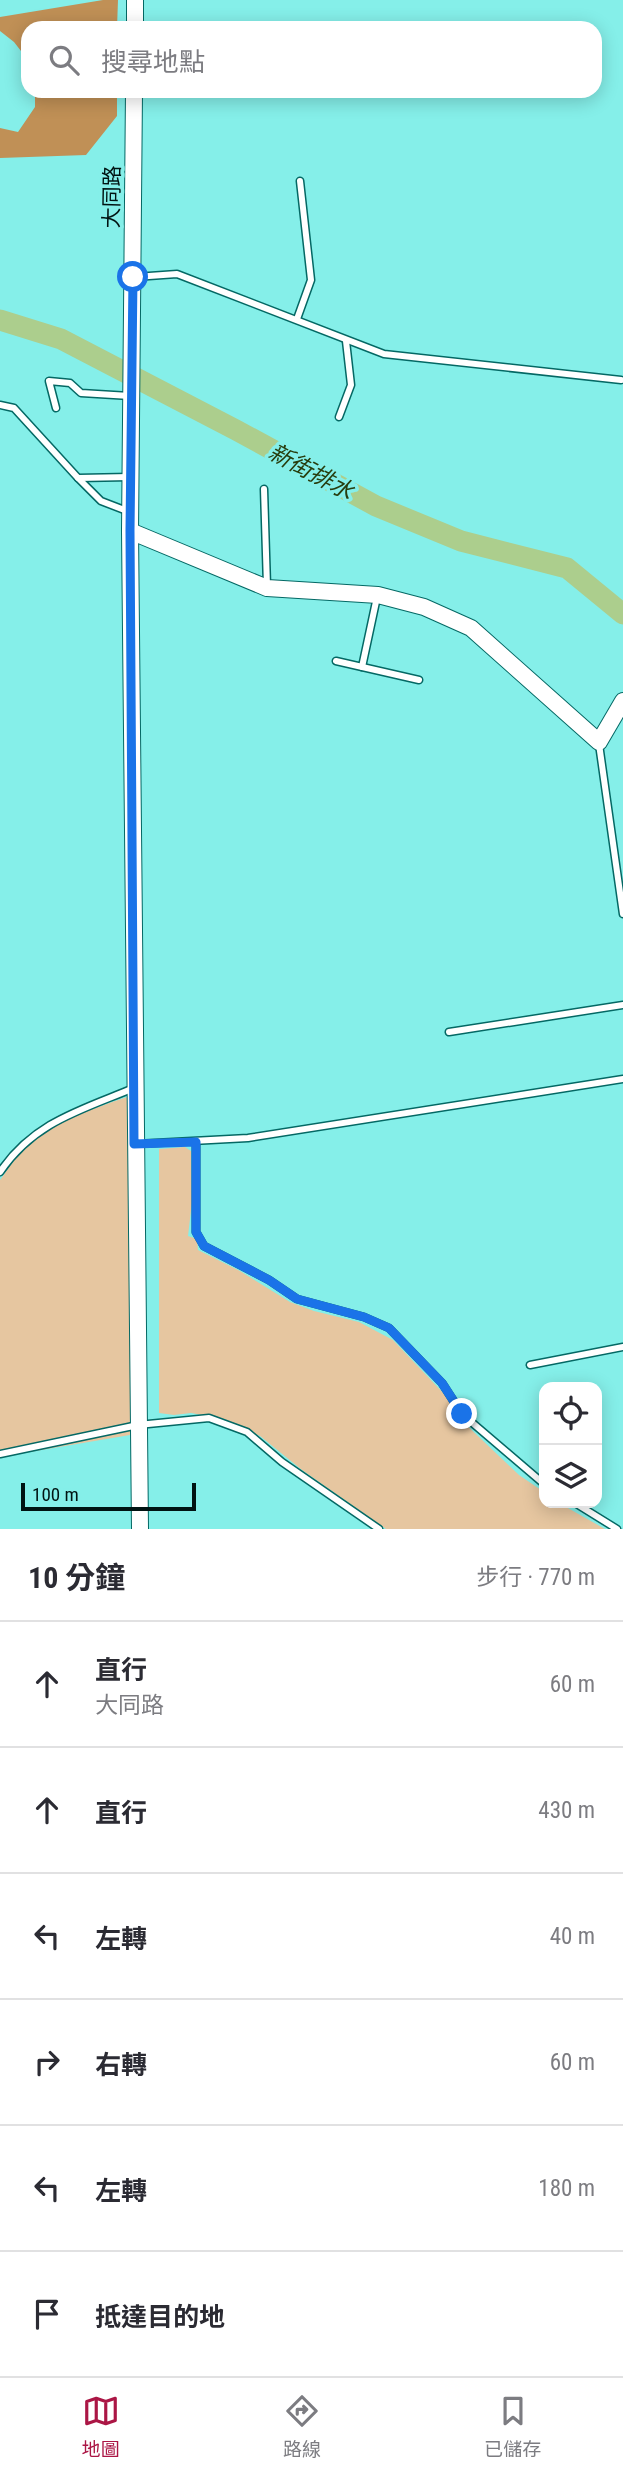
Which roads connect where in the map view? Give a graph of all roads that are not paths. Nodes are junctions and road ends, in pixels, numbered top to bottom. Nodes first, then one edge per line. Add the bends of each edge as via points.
1 (135, 0) edge
2 (135, 21) edge
3 (134, 98) edge
4 (300, 181) dead end
5 (133, 277) junction
6 (297, 319) junction
7 (346, 341) junction
8 (621, 380) dead end
9 (130, 391) junction
10 (0, 405) edge
11 (56, 408) dead end
12 (339, 417) dead end
13 (130, 477) junction
14 (78, 478) junction
15 (264, 489) dead end
16 (130, 512) junction
17 (130, 531) junction
18 (267, 588) junction
19 (378, 596) junction
20 (336, 662) dead end
21 (362, 667) junction
22 (419, 680) dead end
23 (623, 701) edge
24 (599, 742) junction
25 (623, 914) edge
26 (623, 1005) edge
27 (449, 1032) dead end
28 (623, 1079) edge
29 (134, 1088) junction
30 (196, 1142) junction
31 (134, 1144) junction
32 (0, 1172) edge
33 (623, 1347) edge
34 (530, 1364) dead end
35 (138, 1424) junction
36 (0, 1454) edge
37 (539, 1480) edge
38 (583, 1508) edge
39 (140, 1529) edge
40 (379, 1529) edge
41 (617, 1529) edge

1 - 2 street
3 - 5 street, 大同路
4 - 6 lane via 311,280
5 - 6 lane via 177,274
5 - 9 street, 大同路
6 - 7 lane
7 - 8 lane via 384,354
7 - 12 lane via 351,385
9 - 11 lane via 81,393 70,383 49,381
9 - 13 street, 大同路
10 - 14 lane via 15,408
13 - 14 lane
13 - 16 street, 大同路
14 - 16 lane via 101,502
15 - 18 lane
16 - 17 street, 大同路
17 - 18 street
17 - 29 street, 大同路
18 - 19 street
19 - 21 lane
19 - 24 street via 424,607 471,628
20 - 21 lane
21 - 22 lane
23 - 24 street
24 - 25 lane
26 - 27 lane
28 - 30 lane via 248,1138
29 - 31 street, 大同路
29 - 32 lane via 32,1135
30 - 31 lane
30 - 37 lane via 196,1232 204,1246 297,1299 389,1328 442,1383 462,1414
31 - 35 street, 大同路
33 - 34 lane
35 - 36 lane
35 - 39 street, 大同路
35 - 40 lane via 209,1418 247,1432
38 - 41 lane

